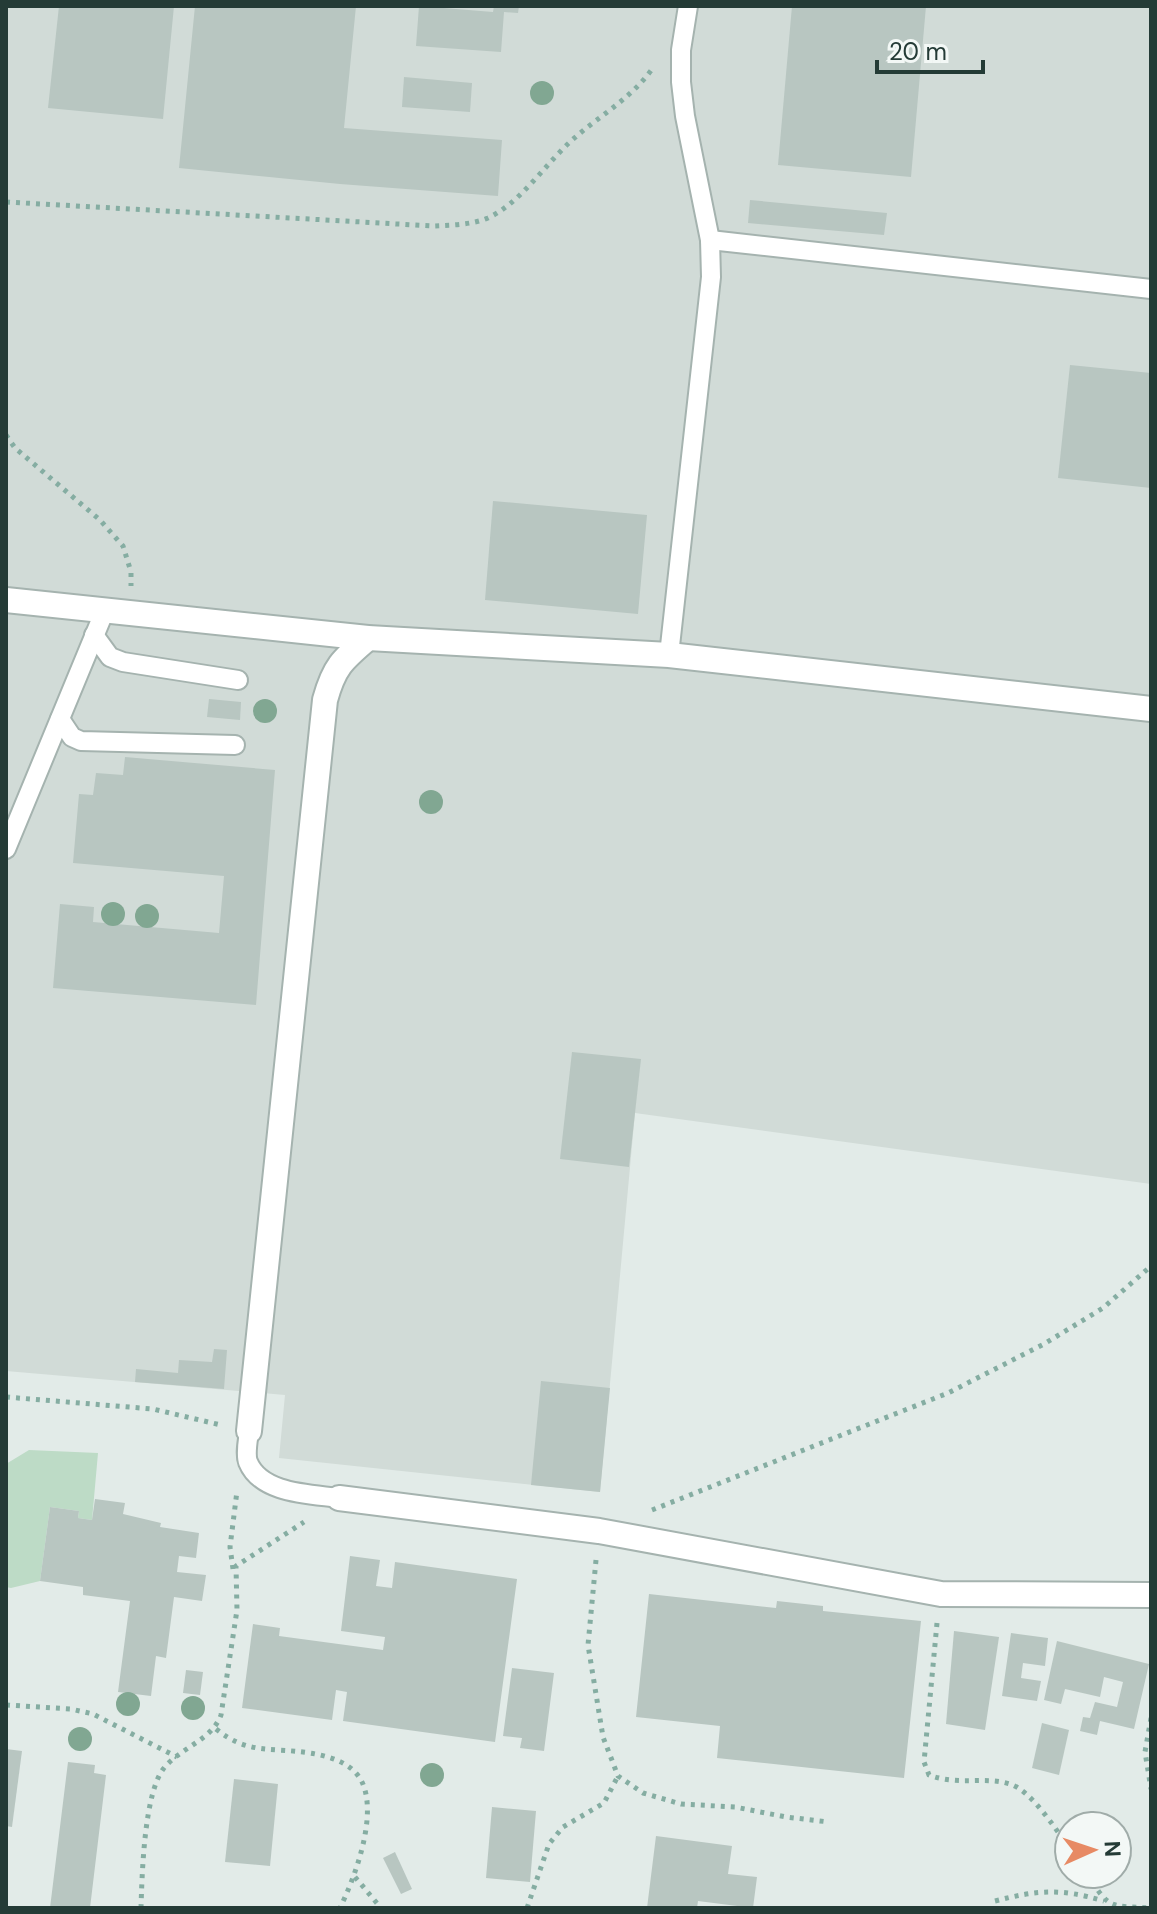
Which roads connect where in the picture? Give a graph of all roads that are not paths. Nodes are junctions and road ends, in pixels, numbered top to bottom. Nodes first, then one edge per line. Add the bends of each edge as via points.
1 (688, 6) edge
2 (710, 240) junction
3 (1151, 289) edge
4 (6, 600) edge
5 (117, 611) junction
6 (94, 635) junction
7 (368, 638) junction
8 (669, 655) junction
9 (238, 680) dead end
10 (1151, 709) edge
11 (60, 719) junction
12 (235, 745) dead end
13 (6, 849) edge
14 (249, 1431) joint
15 (339, 1498) joint
16 (1151, 1595) edge

1 - 2 lane via 681,82
2 - 3 lane
2 - 8 lane via 711,277
4 - 5 street
5 - 6 lane
5 - 7 street
6 - 9 lane via 110,657 123,662
6 - 11 lane
7 - 8 street
7 - 14 street via 332,674 325,700
8 - 10 street
11 - 12 lane via 81,741
11 - 13 lane
14 - 15 lane via 247,1460 258,1477 276,1487
15 - 16 street via 599,1531 941,1594

